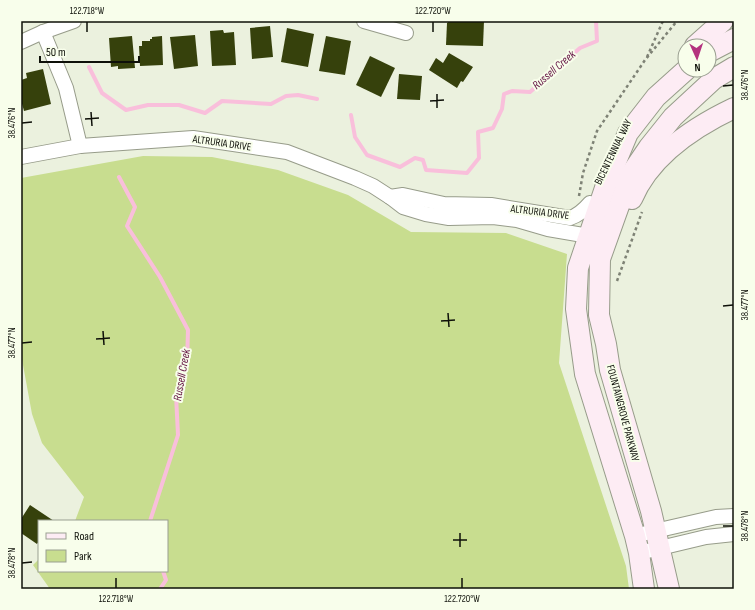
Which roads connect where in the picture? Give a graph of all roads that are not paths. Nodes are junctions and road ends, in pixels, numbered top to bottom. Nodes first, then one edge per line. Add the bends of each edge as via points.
1 (74, 21) edge
2 (364, 21) edge
3 (723, 21) edge
4 (43, 32) junction
5 (406, 33) dead end
6 (704, 38) edge
7 (734, 39) edge
8 (21, 42) edge
9 (717, 48) edge
10 (677, 63) edge
11 (734, 67) edge
12 (677, 78) edge
13 (734, 108) edge
14 (80, 146) junction
15 (21, 157) edge
16 (390, 197) junction
17 (584, 202) junction
18 (583, 235) junction
19 (578, 268) junction
20 (606, 344) junction
21 (734, 516) edge
22 (734, 534) edge
23 (658, 539) junction
24 (637, 544) junction
25 (644, 589) edge
26 (669, 589) edge

1 - 4 street
2 - 5 street
3 - 6 main road
4 - 8 street
4 - 14 street via 66,88
7 - 9 main road
10 - 17 main road, BICENTENNIAL WAY via 651,87 626,123
11 - 20 main road, FOUNTAINGROVE PARKWAY via 714,79 673,117 630,175 600,259 599,315
12 - 19 main road, FOUNTAINGROVE PARKWAY via 656,97 628,134 605,188
13 - 20 main road via 700,126 672,147 635,192 619,231 606,283
14 - 15 street, ALTRURIA DRIVE
14 - 16 street, ALTRURIA DRIVE via 193,138 287,152 373,186
16 - 17 street, ALTRURIA DRIVE via 403,195 444,204 491,205 570,218 583,212
16 - 18 street, ALTRURIA DRIVE via 403,207 426,214 450,218 493,217 517,220
17 - 18 main road, BICENTENNIAL WAY
18 - 19 main road, BICENTENNIAL WAY
19 - 24 main road, FOUNTAINGROVE PARKWAY via 576,309 585,374
20 - 23 main road, FOUNTAINGROVE PARKWAY via 610,370
21 - 23 street via 716,517
22 - 23 street
23 - 24 street
23 - 26 main road, FOUNTAINGROVE PARKWAY
24 - 25 main road, FOUNTAINGROVE PARKWAY

